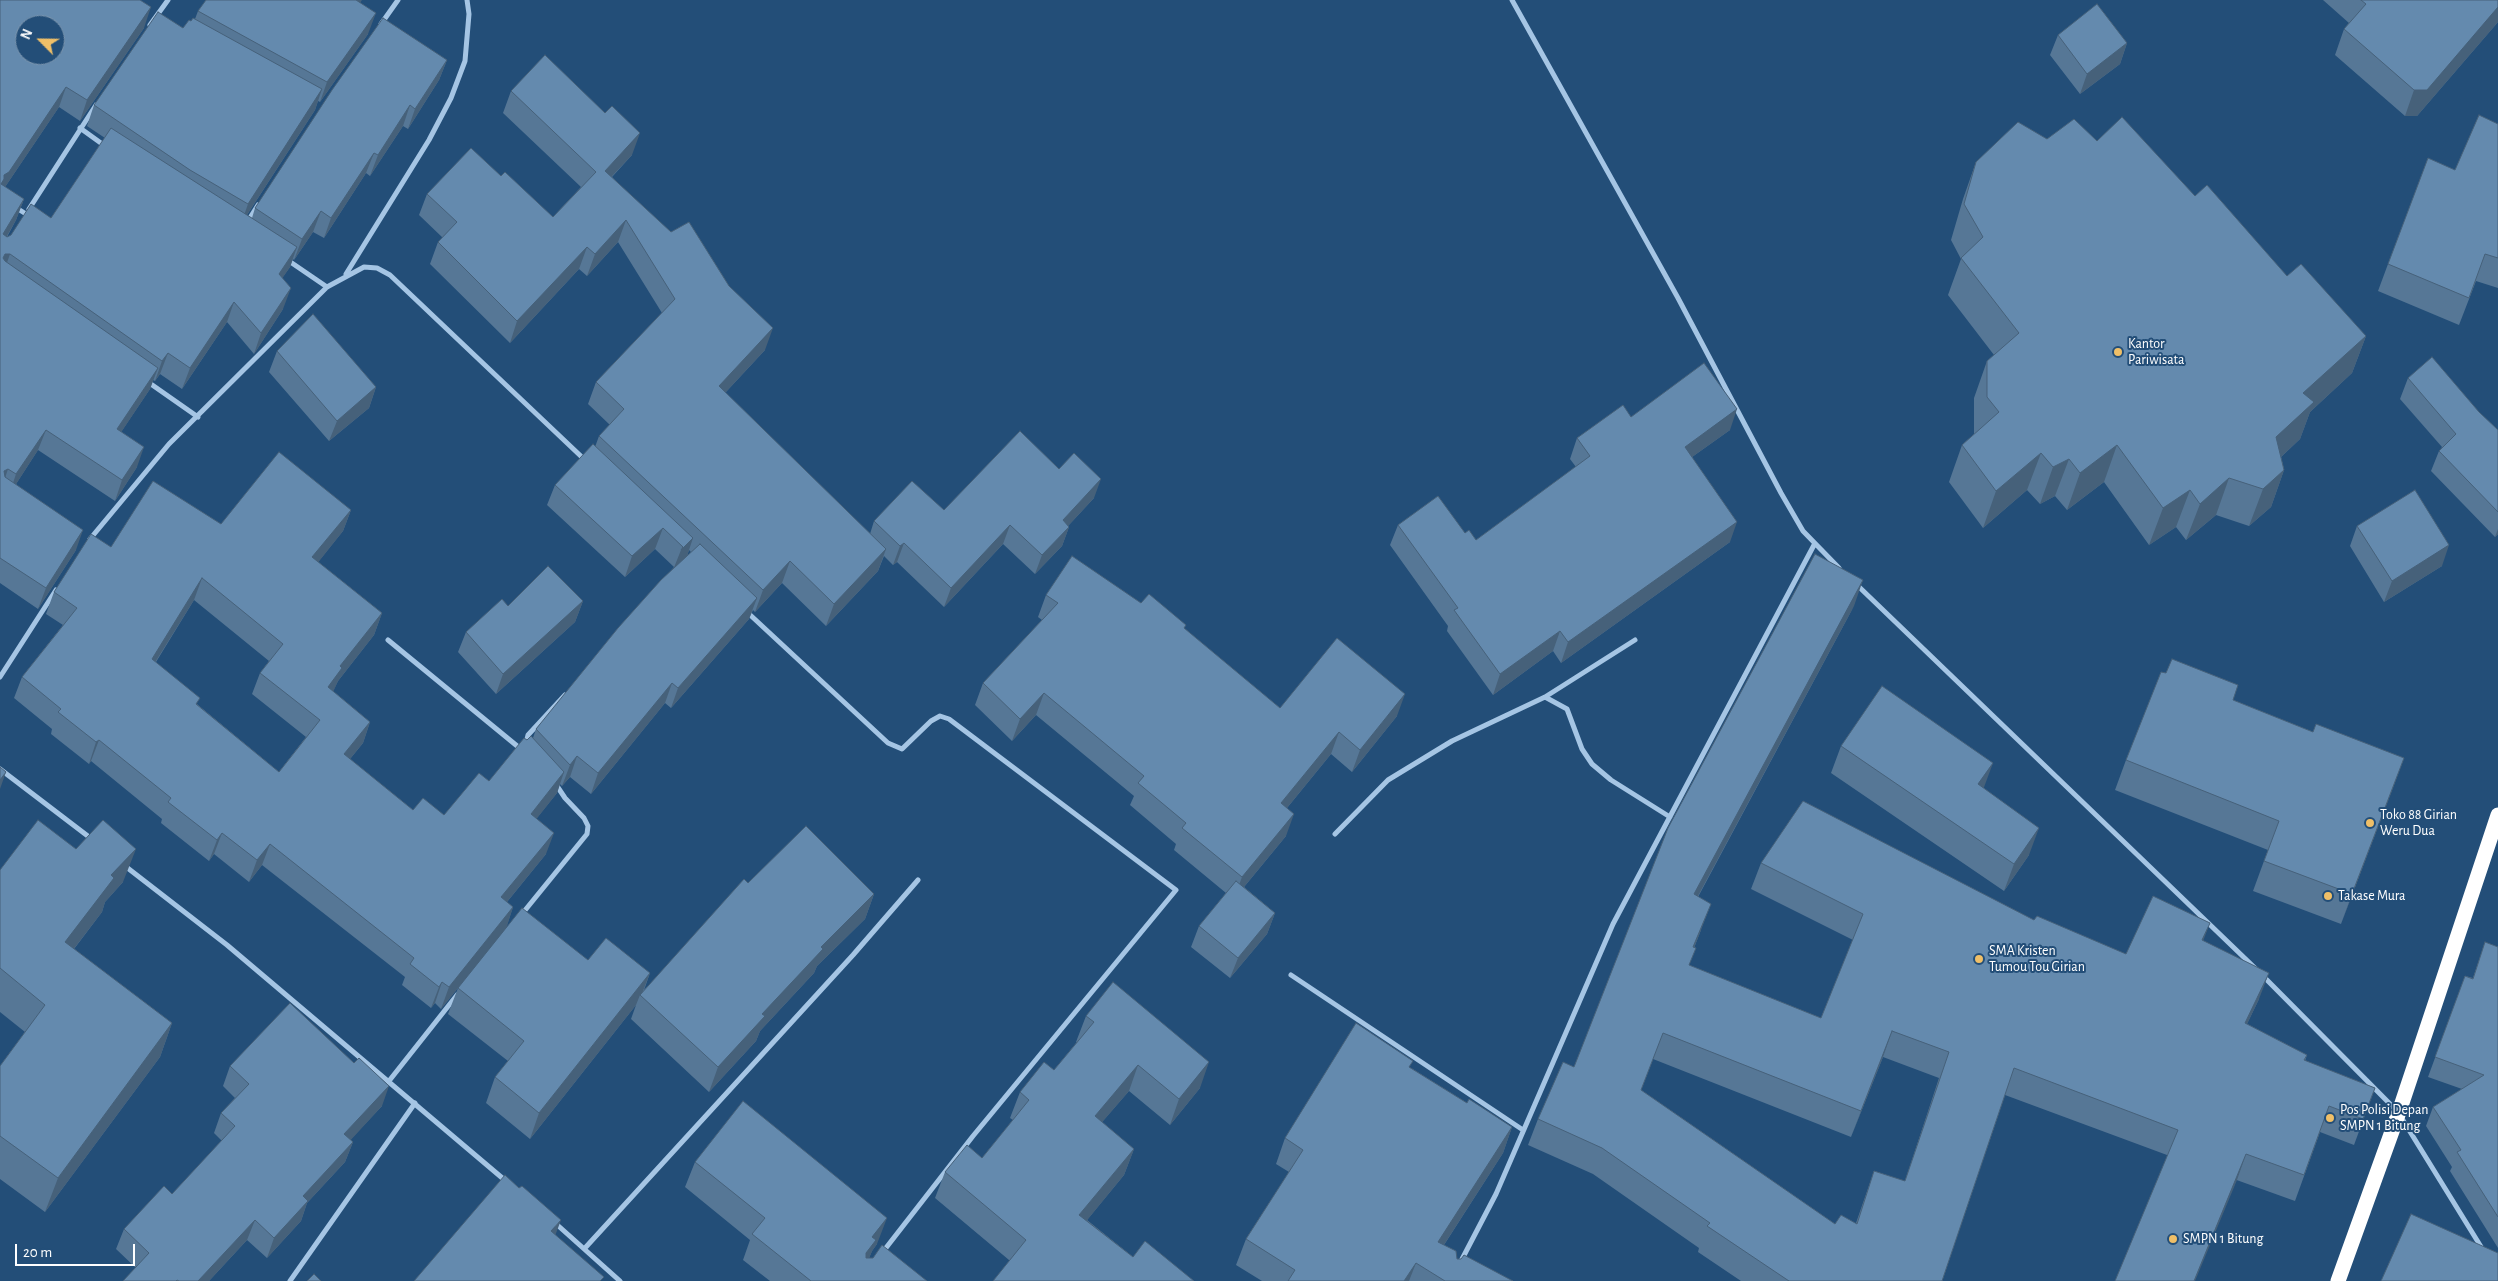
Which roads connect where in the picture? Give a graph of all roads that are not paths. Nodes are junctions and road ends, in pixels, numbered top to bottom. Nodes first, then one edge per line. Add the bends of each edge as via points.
1 (168, 0) edge
2 (398, 0) edge
3 (467, 0) edge
4 (1512, 0) edge
5 (155, 17) junction
6 (163, 21) edge
7 (376, 31) edge
8 (145, 32) edge
9 (99, 100) edge
10 (80, 128) junction
11 (109, 148) edge
12 (263, 197) edge
13 (6, 201) edge
14 (26, 214) junction
15 (21, 222) edge
16 (242, 230) edge
17 (281, 256) edge
18 (346, 275) junction
19 (327, 287) junction
20 (142, 378) edge
21 (198, 417) junction
22 (591, 465) edge
23 (88, 542) edge
24 (1814, 545) junction
25 (1843, 572) edge
26 (1850, 579) edge
27 (61, 582) edge
28 (742, 608) edge
29 (388, 640) dead end
30 (1635, 640) dead end
31 (0, 677) edge
32 (570, 689) edge
33 (1545, 697) junction
34 (0, 769) edge
35 (550, 778) edge
36 (2498, 815) edge
37 (1670, 817) junction
38 (1335, 834) dead end
39 (99, 845) edge
40 (121, 863) edge
41 (918, 880) dead end
42 (520, 917) edge
43 (1291, 974) dead end
44 (460, 991) edge
45 (389, 1081) junction
46 (416, 1103) junction
47 (2399, 1112) junction
48 (1523, 1130) junction
49 (511, 1185) edge
50 (548, 1217) edge
51 (585, 1248) junction
52 (878, 1258) edge
53 (2488, 1258) edge
54 (1454, 1273) edge
55 (290, 1281) edge
56 (620, 1281) edge
57 (2338, 1281) edge

1 - 5 street
2 - 7 street
3 - 18 street via 465,61 451,98 429,140
4 - 24 street via 1673,289 1781,493
5 - 6 street
5 - 8 street
9 - 10 street
10 - 11 street
10 - 14 street
12 - 16 street
13 - 14 street
14 - 15 street
17 - 19 street
18 - 19 street
18 - 22 street via 364,267 377,268 390,275
19 - 21 street
20 - 21 street
21 - 23 street via 169,444
24 - 25 street
24 - 37 street
26 - 47 street via 2241,953
27 - 31 street
28 - 52 street via 888,743 902,749 931,721 940,716 949,719 1176,890 973,1136
29 - 32 street via 524,752 528,735
30 - 33 street
33 - 37 street via 1567,709 1582,749 1592,764 1611,780
33 - 38 street via 1452,741 1388,780
34 - 39 street
35 - 42 street via 584,818 587,834
36 - 47 highway
37 - 48 street via 1613,924
40 - 45 street via 226,945
41 - 51 street
43 - 48 street
44 - 45 street
45 - 46 street
46 - 49 street
46 - 55 street
47 - 53 street
47 - 57 highway
48 - 54 street via 1496,1194
50 - 51 street
51 - 56 street

